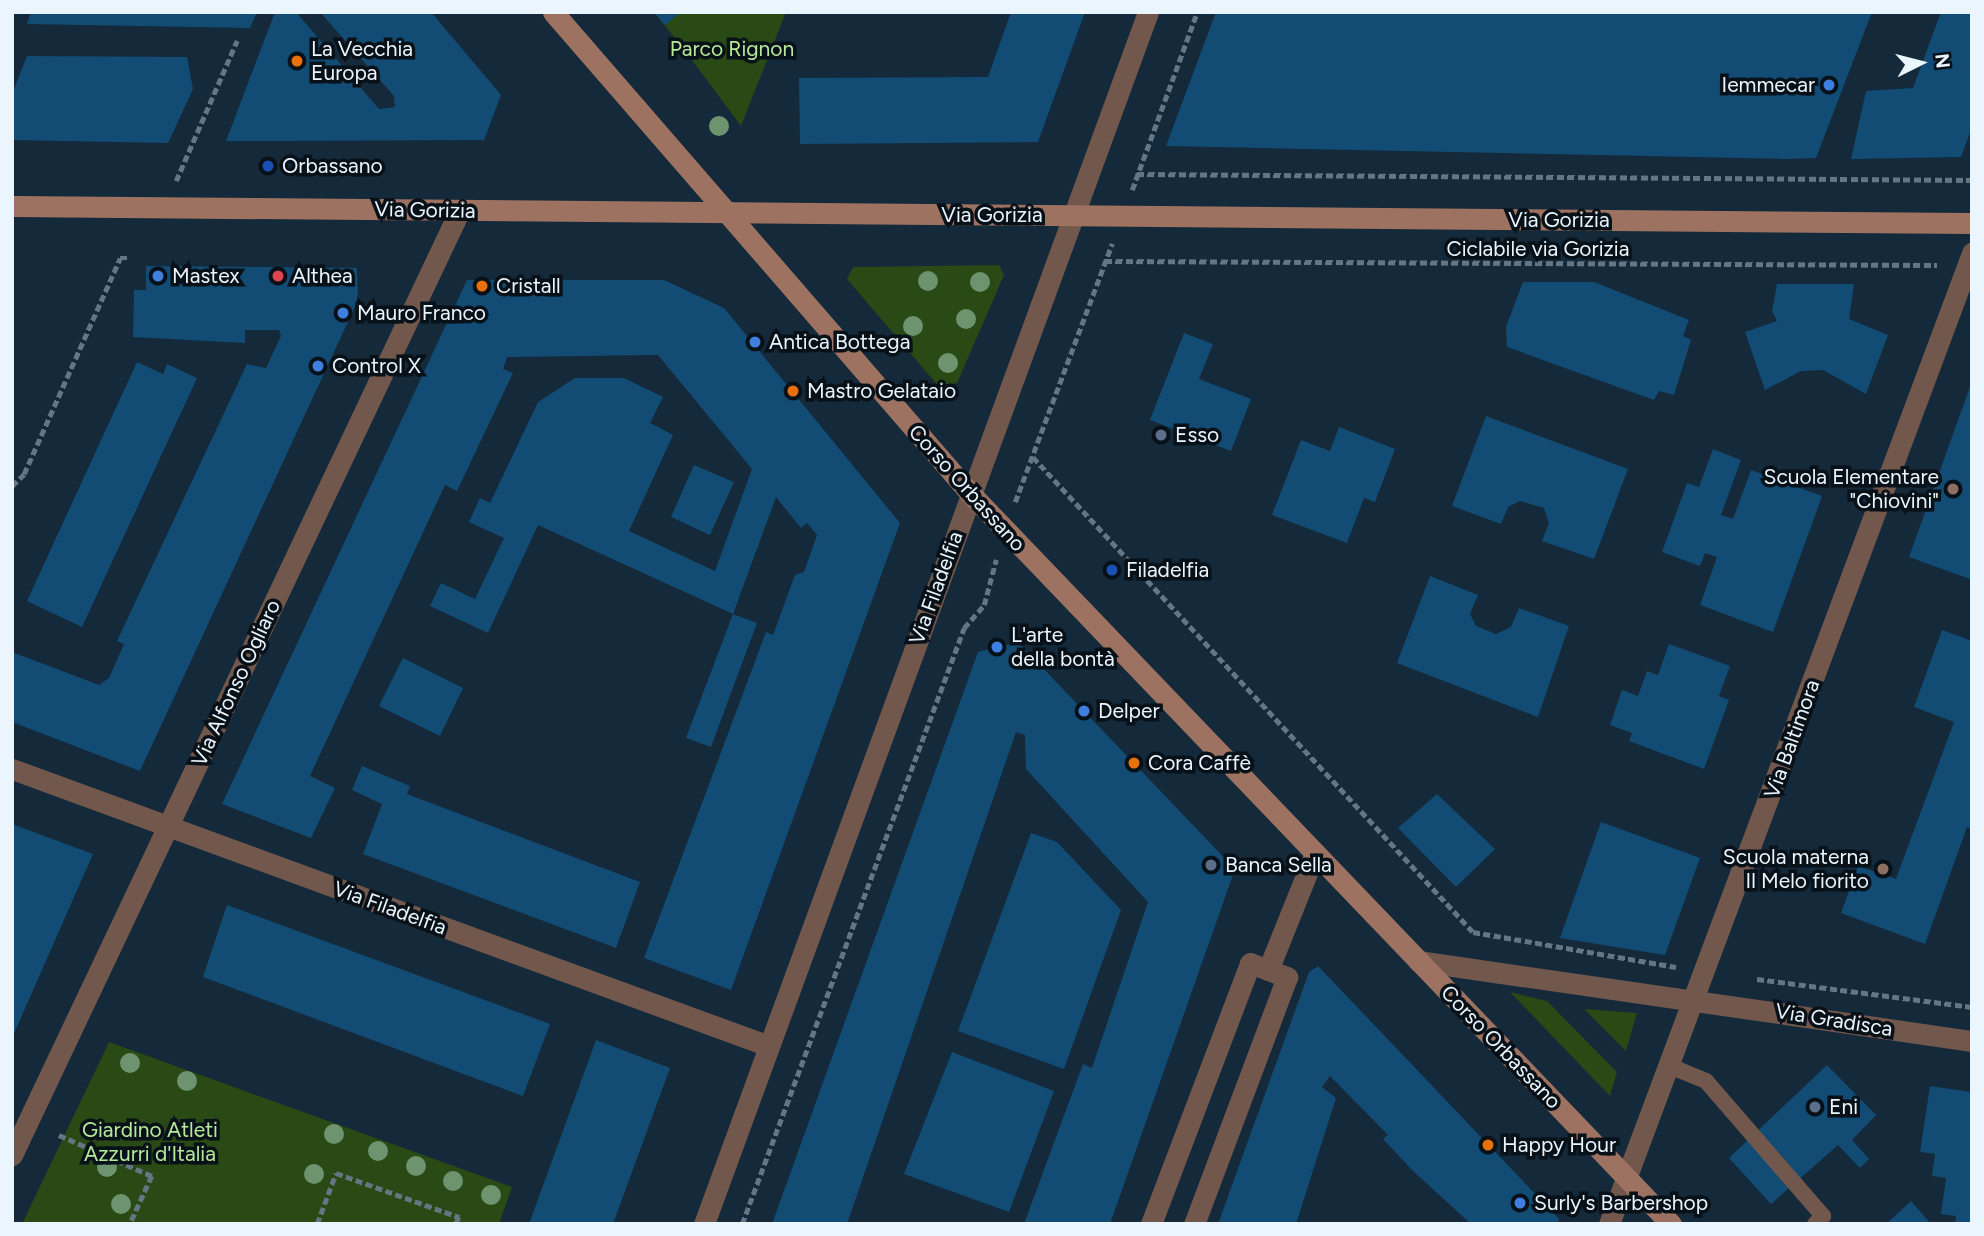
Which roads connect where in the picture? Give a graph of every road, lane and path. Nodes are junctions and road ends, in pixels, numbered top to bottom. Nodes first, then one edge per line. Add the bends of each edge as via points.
1 (552, 12) edge
2 (1148, 12) edge
3 (1197, 12) edge
4 (237, 41) dead end
5 (1138, 174) junction
6 (1972, 180) edge
7 (12, 206) edge
8 (166, 206) junction
9 (460, 211) junction
10 (725, 213) junction
11 (1071, 216) junction
12 (1122, 218) junction
13 (1972, 223) edge
14 (131, 258) dead end
15 (1970, 259) edge
16 (1105, 261) junction
17 (1033, 457) junction
18 (12, 486) edge
19 (970, 493) junction
20 (1004, 530) junction
21 (12, 769) edge
22 (167, 827) junction
23 (1315, 853) junction
24 (1418, 961) junction
25 (1268, 970) junction
26 (1706, 972) junction
27 (1696, 999) junction
28 (1972, 1007) edge
29 (1972, 1041) edge
30 (769, 1046) junction
31 (1667, 1065) junction
32 (59, 1135) dead end
33 (12, 1155) edge
34 (1626, 1178) junction
35 (130, 1224) edge
36 (317, 1224) edge
37 (456, 1224) edge
38 (704, 1224) edge
39 (742, 1224) edge
40 (1152, 1224) edge
41 (1194, 1224) edge
42 (1609, 1224) edge
43 (1671, 1224) edge
44 (1815, 1224) edge

1 - 10 street, Corso Orbassano
2 - 11 street, Via Filadelfia
3 - 5 path
4 - 8 path
5 - 6 path
5 - 12 path
7 - 8 street, Via Gorizia
8 - 9 street, Via Gorizia
9 - 10 street, Via Gorizia
9 - 22 street, Via Alfonso Ogliaro
10 - 11 street, Via Gorizia
10 - 19 street, Corso Orbassano
11 - 12 street, Via Gorizia
11 - 19 street, Via Filadelfia
12 - 13 street, Via Gorizia
12 - 16 path
14 - 18 path via 120,258 24,474
15 - 16 path, Ciclabile via Gorizia
15 - 26 street, Via Baltimora
16 - 17 path
17 - 20 path
17 - 26 path via 1473,932
19 - 20 street, Corso Orbassano
19 - 30 street, Via Filadelfia
20 - 23 street, Corso Orbassano
20 - 39 path via 984,605 964,628
21 - 22 street, Via Filadelfia
22 - 30 street, Via Filadelfia
22 - 33 street, Via Alfonso Ogliaro
23 - 24 street, Corso Orbassano
23 - 25 street
24 - 27 street, Corso Orbassano
24 - 34 street, Corso Orbassano
25 - 40 street via 1250,963
25 - 41 street via 1287,977
26 - 27 street, Via Baltimora
26 - 28 path
27 - 29 street, Via Gradisca
27 - 31 street, Via Baltimora
30 - 38 street, Via Filadelfia
31 - 34 street, Via Baltimora
31 - 44 lane via 1706,1081 1823,1216
32 - 35 path via 152,1176
34 - 42 street, Via Baltimora
34 - 43 street, Corso Orbassano
36 - 37 path via 336,1172 459,1217

